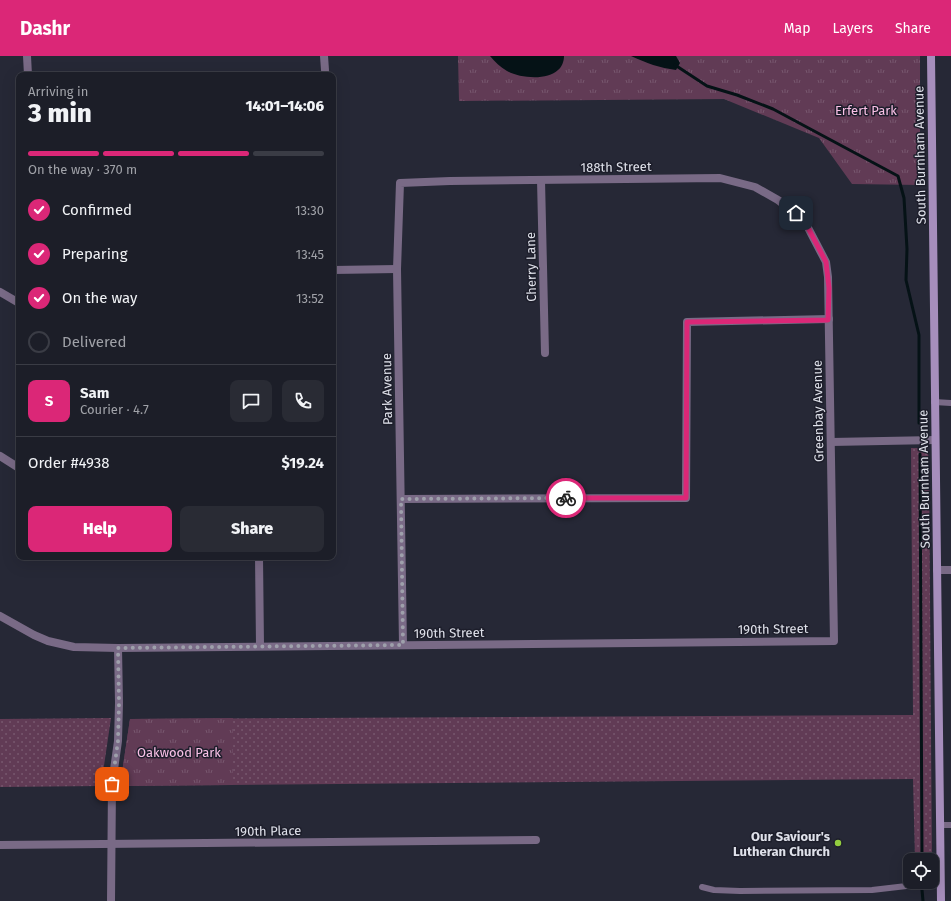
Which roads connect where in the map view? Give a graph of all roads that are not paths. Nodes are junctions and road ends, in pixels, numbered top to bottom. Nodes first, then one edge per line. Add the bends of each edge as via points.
1 (28, 56) edge
2 (324, 56) edge
3 (931, 56) edge
4 (325, 70) dead end
5 (28, 72) edge
6 (541, 180) junction
7 (450, 181) joint
8 (778, 200) joint
9 (398, 269) junction
10 (336, 270) edge
11 (0, 292) edge
12 (16, 301) edge
13 (828, 320) junction
14 (545, 353) dead end
15 (934, 402) junction
16 (951, 403) edge
17 (935, 440) junction
18 (831, 442) junction
19 (0, 456) edge
20 (16, 466) edge
21 (401, 499) junction
22 (259, 560) edge
23 (937, 570) junction
24 (951, 570) edge
25 (0, 616) edge
26 (834, 641) joint
27 (403, 645) junction
28 (260, 646) junction
29 (118, 648) junction
30 (940, 825) junction
31 (951, 825) edge
32 (536, 840) dead end
33 (0, 845) edge
34 (112, 845) junction
35 (941, 882) junction
36 (702, 887) dead end
37 (111, 901) edge
38 (941, 901) edge

1 - 5 street
2 - 4 street
3 - 15 main road, South Burnham Avenue
6 - 7 street, 188th Street
6 - 8 street, 188th Street via 720,178 755,186
6 - 14 street, Cherry Lane
7 - 9 street, Park Avenue via 400,183
8 - 13 street, Greenbay Avenue via 804,220 826,262 829,288
9 - 10 street
9 - 21 street, Park Avenue
11 - 12 street
13 - 18 street, Greenbay Avenue
13 - 21 street via 687,322 686,498
15 - 16 lane
15 - 17 main road, South Burnham Avenue
17 - 18 street
17 - 23 main road, South Burnham Avenue
18 - 26 street, Greenbay Avenue
19 - 20 street
21 - 27 street, Park Avenue
22 - 28 street
23 - 24 street
23 - 30 main road, South Burnham Avenue
25 - 29 street, 190th Street via 34,635 60,645
26 - 27 street, 190th Street
27 - 28 street, 190th Street
28 - 29 street, 190th Street
29 - 34 street via 118,741 112,784
30 - 31 lane
30 - 35 main road, South Burnham Avenue
32 - 34 street, 190th Place
33 - 34 street, 190th Place
34 - 37 street
35 - 36 lane via 872,890 740,891
35 - 38 main road, South Burnham Avenue

